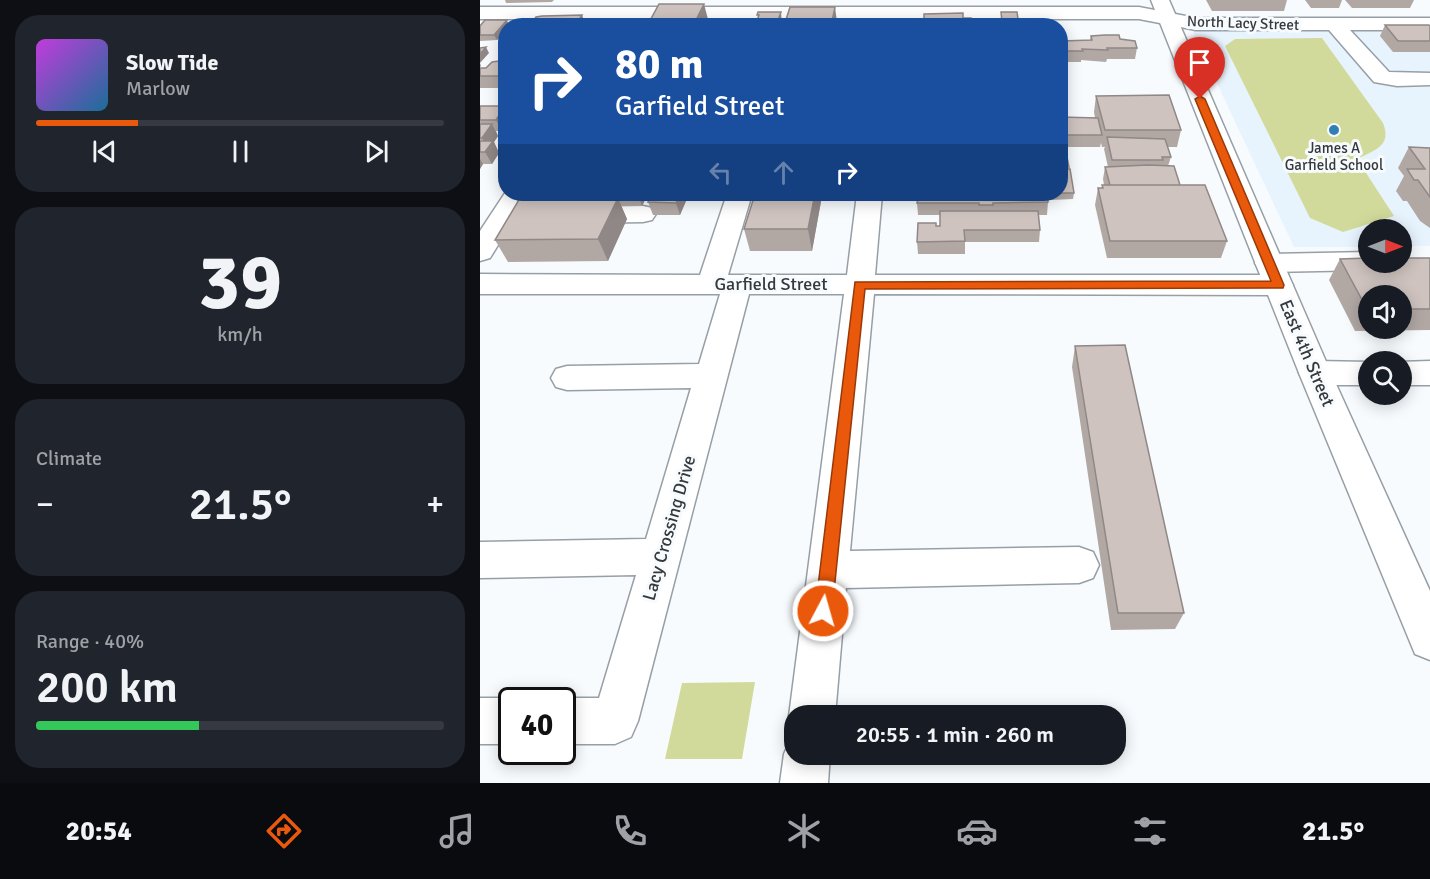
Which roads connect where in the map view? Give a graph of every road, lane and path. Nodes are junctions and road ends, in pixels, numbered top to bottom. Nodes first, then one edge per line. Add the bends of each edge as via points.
1 (1296, 8) dead end
2 (1163, 9) edge
3 (480, 12) edge
4 (890, 12) edge
5 (630, 13) edge
6 (722, 18) edge
7 (761, 18) edge
8 (1430, 24) edge
9 (1308, 25) junction
10 (1335, 25) junction
11 (1430, 80) edge
12 (738, 201) edge
13 (869, 201) edge
14 (510, 205) edge
15 (643, 214) dead end
16 (480, 252) edge
17 (1358, 262) edge
18 (1274, 274) junction
19 (480, 284) edge
20 (724, 284) junction
21 (860, 285) junction
22 (1315, 373) junction
23 (1358, 373) edge
24 (1412, 373) edge
25 (1430, 373) edge
26 (711, 376) junction
27 (567, 378) dead end
28 (660, 558) junction
29 (480, 560) edge
30 (1080, 566) dead end
31 (828, 570) junction
32 (1430, 639) edge
33 (813, 705) edge
34 (480, 721) edge
35 (498, 721) edge
36 (576, 721) edge
37 (806, 765) edge
38 (804, 783) edge

1 - 9 street
2 - 4 street, North Lacy Street via 1139,13
2 - 9 street, North Lacy Street via 1196,24
2 - 18 street, East 4th Street
3 - 5 street, North Lacy Street
4 - 7 street, North Lacy Street
5 - 6 street, North Lacy Street
8 - 10 street, North Lacy Street
9 - 10 street, North Lacy Street
10 - 11 street via 1382,77
12 - 20 street, Lacy Crossing Drive
13 - 21 street
14 - 15 street
14 - 16 street
17 - 18 street, Garfield Street
18 - 21 street, Garfield Street
18 - 22 street, East 4th Street
19 - 20 street, Garfield Street
20 - 21 street, Garfield Street
20 - 26 street, Lacy Crossing Drive
21 - 31 street
22 - 23 street
22 - 32 street, East 4th Street
24 - 25 street
26 - 27 street
26 - 28 street, Lacy Crossing Drive
28 - 29 street
28 - 36 street, Lacy Crossing Drive via 615,721
30 - 31 street
31 - 33 street
34 - 35 street
37 - 38 street

